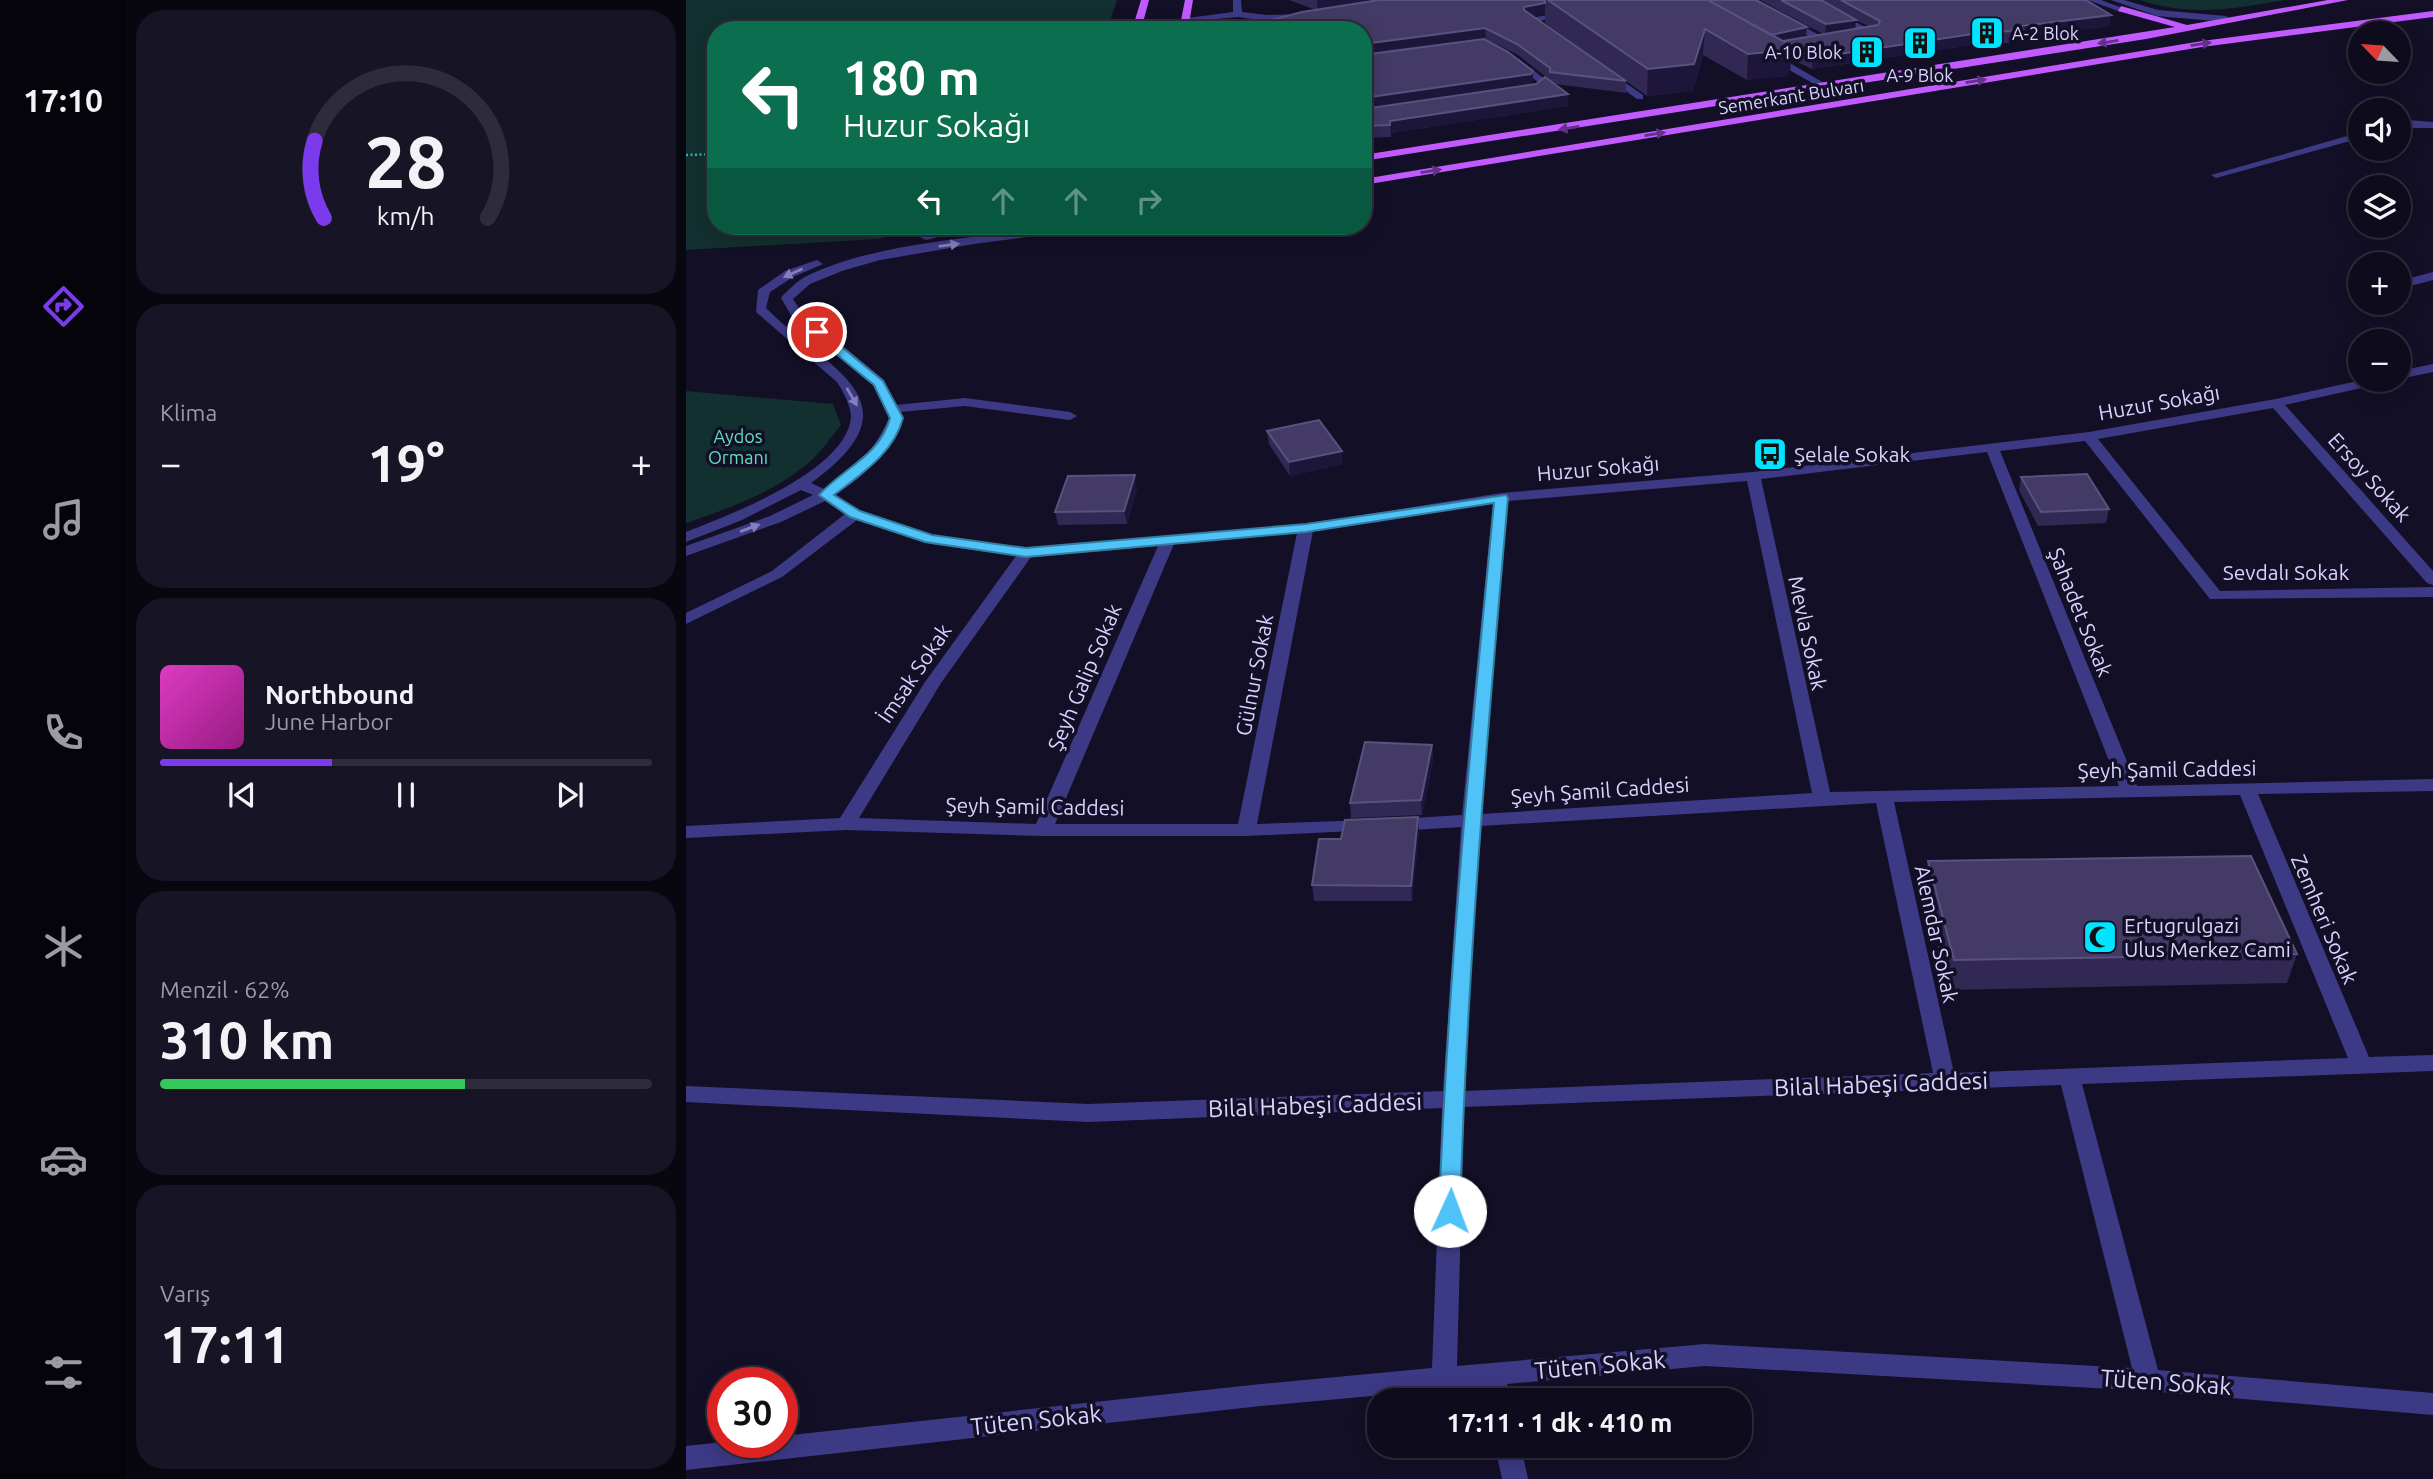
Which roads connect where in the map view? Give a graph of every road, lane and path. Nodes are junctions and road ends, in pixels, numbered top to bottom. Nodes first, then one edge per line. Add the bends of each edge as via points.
1 (1145, 0) edge
2 (1189, 0) edge
3 (1237, 0) edge
4 (1808, 0) edge
5 (2092, 0) edge
6 (2115, 0) edge
7 (2344, 0) edge
8 (2121, 9) junction
9 (1585, 12) edge
10 (1238, 14) junction
11 (1777, 15) edge
12 (2433, 15) edge
13 (1311, 16) edge
14 (1184, 19) joint
15 (2226, 19) junction
16 (1139, 21) edge
17 (2186, 27) junction
18 (2279, 32) junction
19 (1552, 35) edge
20 (2146, 36) junction
21 (1848, 37) edge
22 (1836, 39) edge
23 (1824, 41) junction
24 (1811, 43) edge
25 (1784, 47) edge
26 (1503, 53) edge
27 (1767, 54) edge
28 (1596, 66) edge
29 (1828, 87) junction
30 (1510, 94) edge
31 (1640, 97) edge
32 (2411, 123) edge
33 (2433, 125) edge
34 (2348, 139) edge
35 (707, 154) edge
36 (686, 155) edge
37 (1372, 157) edge
38 (2216, 175) dead end
39 (1372, 181) edge
40 (938, 235) edge
41 (1022, 235) edge
42 (2433, 276) edge
43 (2411, 282) edge
44 (2433, 368) edge
45 (2411, 373) edge
46 (2348, 387) edge
47 (2276, 403) junction
48 (893, 409) junction
49 (1070, 416) dead end
50 (2089, 436) junction
51 (1992, 446) junction
52 (1754, 476) junction
53 (800, 485) junction
54 (826, 495) junction
55 (1501, 498) junction
56 (855, 514) junction
57 (1306, 528) junction
58 (686, 537) edge
59 (1167, 542) junction
60 (686, 551) edge
61 (1026, 553) junction
62 (2433, 580) edge
63 (2433, 592) edge
64 (686, 619) edge
65 (2433, 785) edge
66 (2247, 790) junction
67 (2131, 793) junction
68 (1884, 797) junction
69 (1822, 798) junction
70 (1471, 822) junction
71 (846, 824) junction
72 (1043, 830) junction
73 (1246, 830) junction
74 (686, 832) edge
75 (2433, 1063) edge
76 (2362, 1065) junction
77 (2070, 1078) junction
78 (1945, 1081) junction
79 (686, 1094) edge
80 (1453, 1100) junction
81 (1492, 1374) junction
82 (1444, 1378) junction
83 (2148, 1380) junction
84 (1495, 1388) edge
85 (2433, 1404) edge
86 (686, 1458) edge
87 (1511, 1458) edge
88 (1516, 1479) edge

1 - 16 main road
2 - 14 main road
3 - 10 street
4 - 21 street via 1872,33
5 - 8 street
6 - 15 street via 2157,13
7 - 15 main road, Semerkant Bulvarı
8 - 17 main road
8 - 20 main road via 2143,19 2148,26
9 - 19 street via 1530,19
10 - 13 street via 1267,19
10 - 14 street
11 - 23 street
12 - 18 main road, Semerkant Bulvarı
15 - 17 main road, Semerkant Bulvarı
17 - 18 main road
17 - 20 main road, Semerkant Bulvarı
39 -> 18 main road, Semerkant Bulvarı
20 -> 29 main road, Semerkant Bulvarı
22 - 23 street
23 - 24 street
25 - 29 street via 1771,49
26 - 30 street via 1543,82 1536,90
27 - 29 street
28 - 31 street
29 -> 37 main road, Semerkant Bulvarı
32 - 33 street
34 - 38 street
35 - 36 path
40 -> 53 street via 837,258 789,274 764,290 760,309 766,317 850,391 860,412 855,432 842,450
48 -> 41 street via 879,383 795,312 788,298 794,287 860,262
42 - 43 street
44 - 45 street
46 - 47 street, Huzur Sokağı
47 - 50 street, Huzur Sokağı
47 - 62 street, Ersoy Sokak
48 - 49 street via 965,402
48 - 54 street via 893,429 882,448
50 - 51 street, Huzur Sokağı
50 - 63 street, Sevdalı Sokak via 2216,596
51 - 52 street, Huzur Sokağı
51 - 67 street, Şahadet Sokak
52 - 55 street, Huzur Sokağı
52 - 69 street, Mevla Sokak
53 - 54 street, Huzur Sokağı
53 - 58 street
54 - 56 street, Huzur Sokağı
60 -> 54 street
55 - 57 street, Huzur Sokağı
55 - 70 street
56 - 61 street, Huzur Sokağı via 930,539
56 - 64 street via 777,574
57 - 59 street, Huzur Sokağı
57 - 73 street, Gülnur Sokak
59 - 61 street, Huzur Sokağı
59 - 72 street, Şeyh Galip Sokak
61 - 71 street, İmsak Sokak via 933,682
65 - 66 street, Şeyh Şamil Caddesi
66 - 67 street, Şeyh Şamil Caddesi
66 - 76 street, Zemheri Sokak
67 - 68 street, Şeyh Şamil Caddesi
68 - 69 street, Şeyh Şamil Caddesi
68 - 78 street, Alemdar Sokak
69 - 70 street, Şeyh Şamil Caddesi
70 - 73 street, Şeyh Şamil Caddesi
70 - 80 street
71 - 72 street, Şeyh Şamil Caddesi
71 - 74 street, Şeyh Şamil Caddesi
72 - 73 street, Şeyh Şamil Caddesi
75 - 76 street, Bilal Habeşi Caddesi
76 - 77 street, Bilal Habeşi Caddesi
77 - 78 street, Bilal Habeşi Caddesi
77 - 83 street
78 - 80 street, Bilal Habeşi Caddesi
79 - 80 street, Bilal Habeşi Caddesi via 1088,1113
80 - 82 street
81 - 82 street, Tüten Sokak
81 - 83 street, Tüten Sokak via 1705,1355
81 - 84 street
82 - 86 street, Tüten Sokak
83 - 85 street, Tüten Sokak
87 - 88 street

